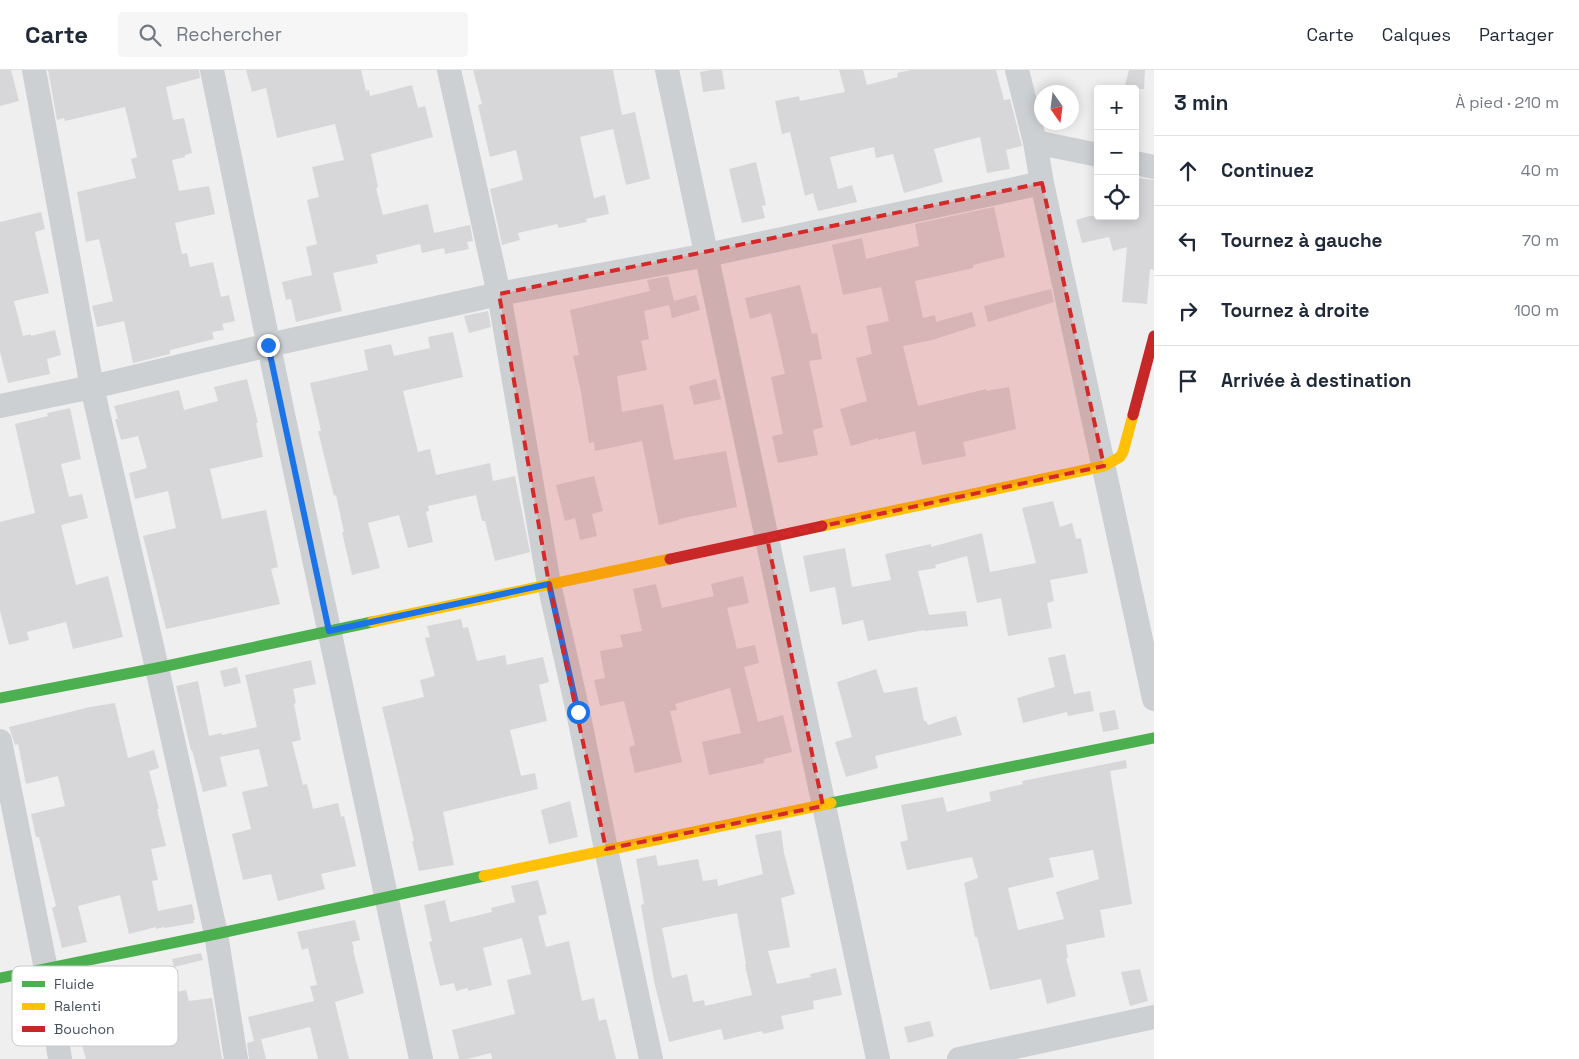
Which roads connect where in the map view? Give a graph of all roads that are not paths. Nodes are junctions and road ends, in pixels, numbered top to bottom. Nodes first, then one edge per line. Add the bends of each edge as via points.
1 (34, 70) edge
2 (212, 70) edge
3 (449, 70) edge
4 (667, 70) edge
5 (1017, 70) edge
6 (1035, 142) junction
7 (1094, 154) edge
8 (1139, 164) edge
9 (1154, 167) edge
10 (1042, 184) junction
11 (707, 255) junction
12 (499, 294) junction
13 (1154, 336) edge
14 (268, 345) junction
15 (92, 387) junction
16 (0, 406) edge
17 (1104, 466) junction
18 (767, 538) junction
19 (549, 584) junction
20 (329, 631) junction
21 (157, 668) junction
22 (0, 698) edge
23 (1154, 699) edge
24 (1154, 738) edge
25 (0, 741) edge
26 (823, 806) junction
27 (606, 849) junction
28 (386, 896) junction
29 (216, 934) junction
30 (45, 966) edge
31 (61, 966) edge
32 (1154, 1017) edge
33 (58, 1046) edge
34 (60, 1059) edge
35 (236, 1059) edge
36 (421, 1059) edge
37 (651, 1059) edge
38 (878, 1059) edge
39 (959, 1059) edge

1 - 15 street
2 - 14 street
3 - 12 street
4 - 11 street
5 - 6 street
6 - 7 street
6 - 10 street
8 - 9 street
10 - 11 street
10 - 17 street
11 - 12 street
11 - 18 street
12 - 14 street
12 - 19 street
13 - 17 street via 1123,452
14 - 15 street
14 - 20 street
15 - 16 street
15 - 21 street
17 - 18 street
17 - 23 street
18 - 19 street
18 - 26 street
19 - 20 street
19 - 27 street
20 - 21 street
20 - 28 street
21 - 22 street
21 - 29 street
24 - 26 street
25 - 30 street
26 - 27 street
26 - 38 street
27 - 28 street
27 - 37 street
28 - 29 street
28 - 36 street
29 - 31 street
29 - 35 street
32 - 39 street
33 - 34 street

